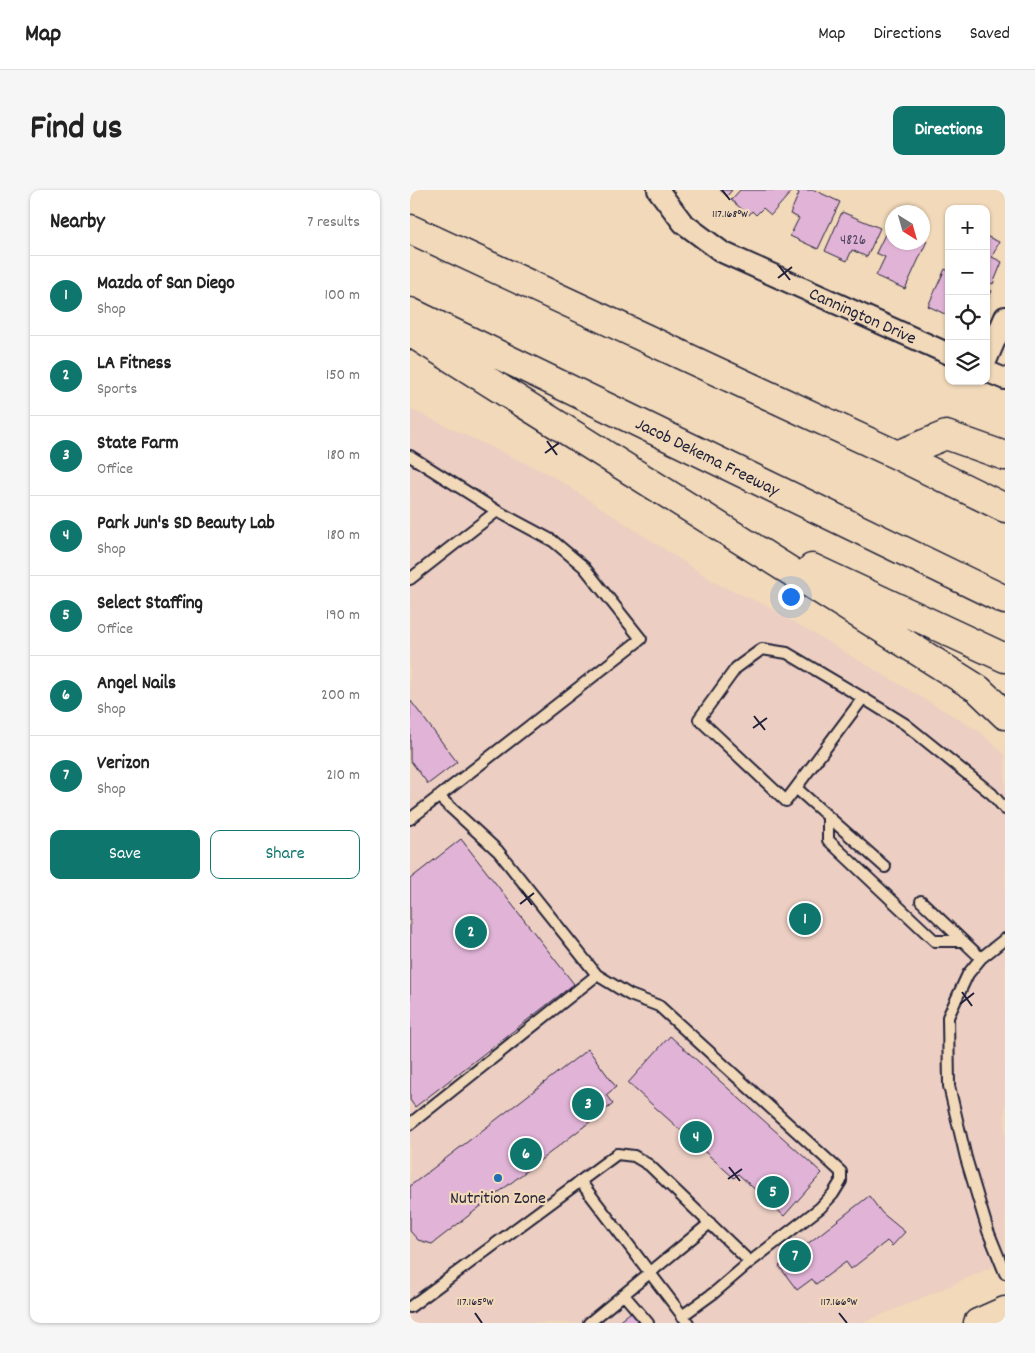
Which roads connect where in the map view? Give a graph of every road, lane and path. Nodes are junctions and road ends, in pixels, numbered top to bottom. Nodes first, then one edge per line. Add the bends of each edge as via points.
1 (658, 190) edge
2 (410, 229) edge
3 (410, 312) edge
4 (1005, 317) edge
5 (410, 332) edge
6 (945, 352) edge
7 (990, 352) edge
8 (990, 373) edge
9 (1005, 379) edge
10 (898, 455) junction
11 (410, 456) edge
12 (1005, 456) edge
13 (681, 503) junction
14 (1005, 508) edge
15 (497, 511) junction
16 (410, 579) edge
17 (1005, 600) edge
18 (1005, 658) edge
19 (863, 698) junction
20 (1005, 715) edge
21 (796, 788) junction
22 (438, 796) junction
23 (1005, 809) edge
24 (828, 817) junction
25 (410, 818) edge
26 (885, 867) dead end
27 (921, 901) dead end
28 (1005, 939) edge
29 (963, 941) junction
30 (981, 958) junction
31 (597, 976) junction
32 (410, 1124) edge
33 (580, 1181) junction
34 (710, 1223) junction
35 (750, 1262) junction
36 (1005, 1273) edge
37 (650, 1274) junction
38 (624, 1295) junction
39 (410, 1307) edge
40 (1005, 1311) edge
41 (685, 1320) edge
42 (589, 1323) edge
43 (648, 1323) edge
44 (978, 1323) edge

1 - 6 street, Cannington Drive via 683,223 722,252
2 - 10 main road
3 - 17 main road, Jacob Dekema Freeway
4 - 7 street
5 - 13 main road
8 - 9 street
10 - 12 main road via 946,435
10 - 14 main road
11 - 15 lane
13 - 18 main road
13 - 20 main road via 978,689
15 - 16 lane
15 - 22 lane via 553,541 584,567 641,639
19 - 21 lane
19 - 21 lane via 787,653 762,649 736,668 699,719 786,801
19 - 23 lane via 905,724 992,794
21 - 24 lane
22 - 25 lane
22 - 31 lane via 498,851
24 - 26 lane
24 - 29 lane via 828,840 935,941
27 - 29 lane
28 - 30 lane
29 - 30 lane
30 - 36 lane via 968,974 948,1017 949,1086 966,1158 988,1231
31 - 32 lane
31 - 35 lane via 630,995 659,1006 842,1172 841,1181 820,1208
33 - 34 lane via 617,1154 634,1156 649,1165
33 - 37 lane
33 - 39 lane
34 - 35 lane
34 - 37 lane
35 - 41 lane
37 - 38 lane
37 - 41 lane
38 - 42 lane
38 - 43 lane
40 - 44 main road

